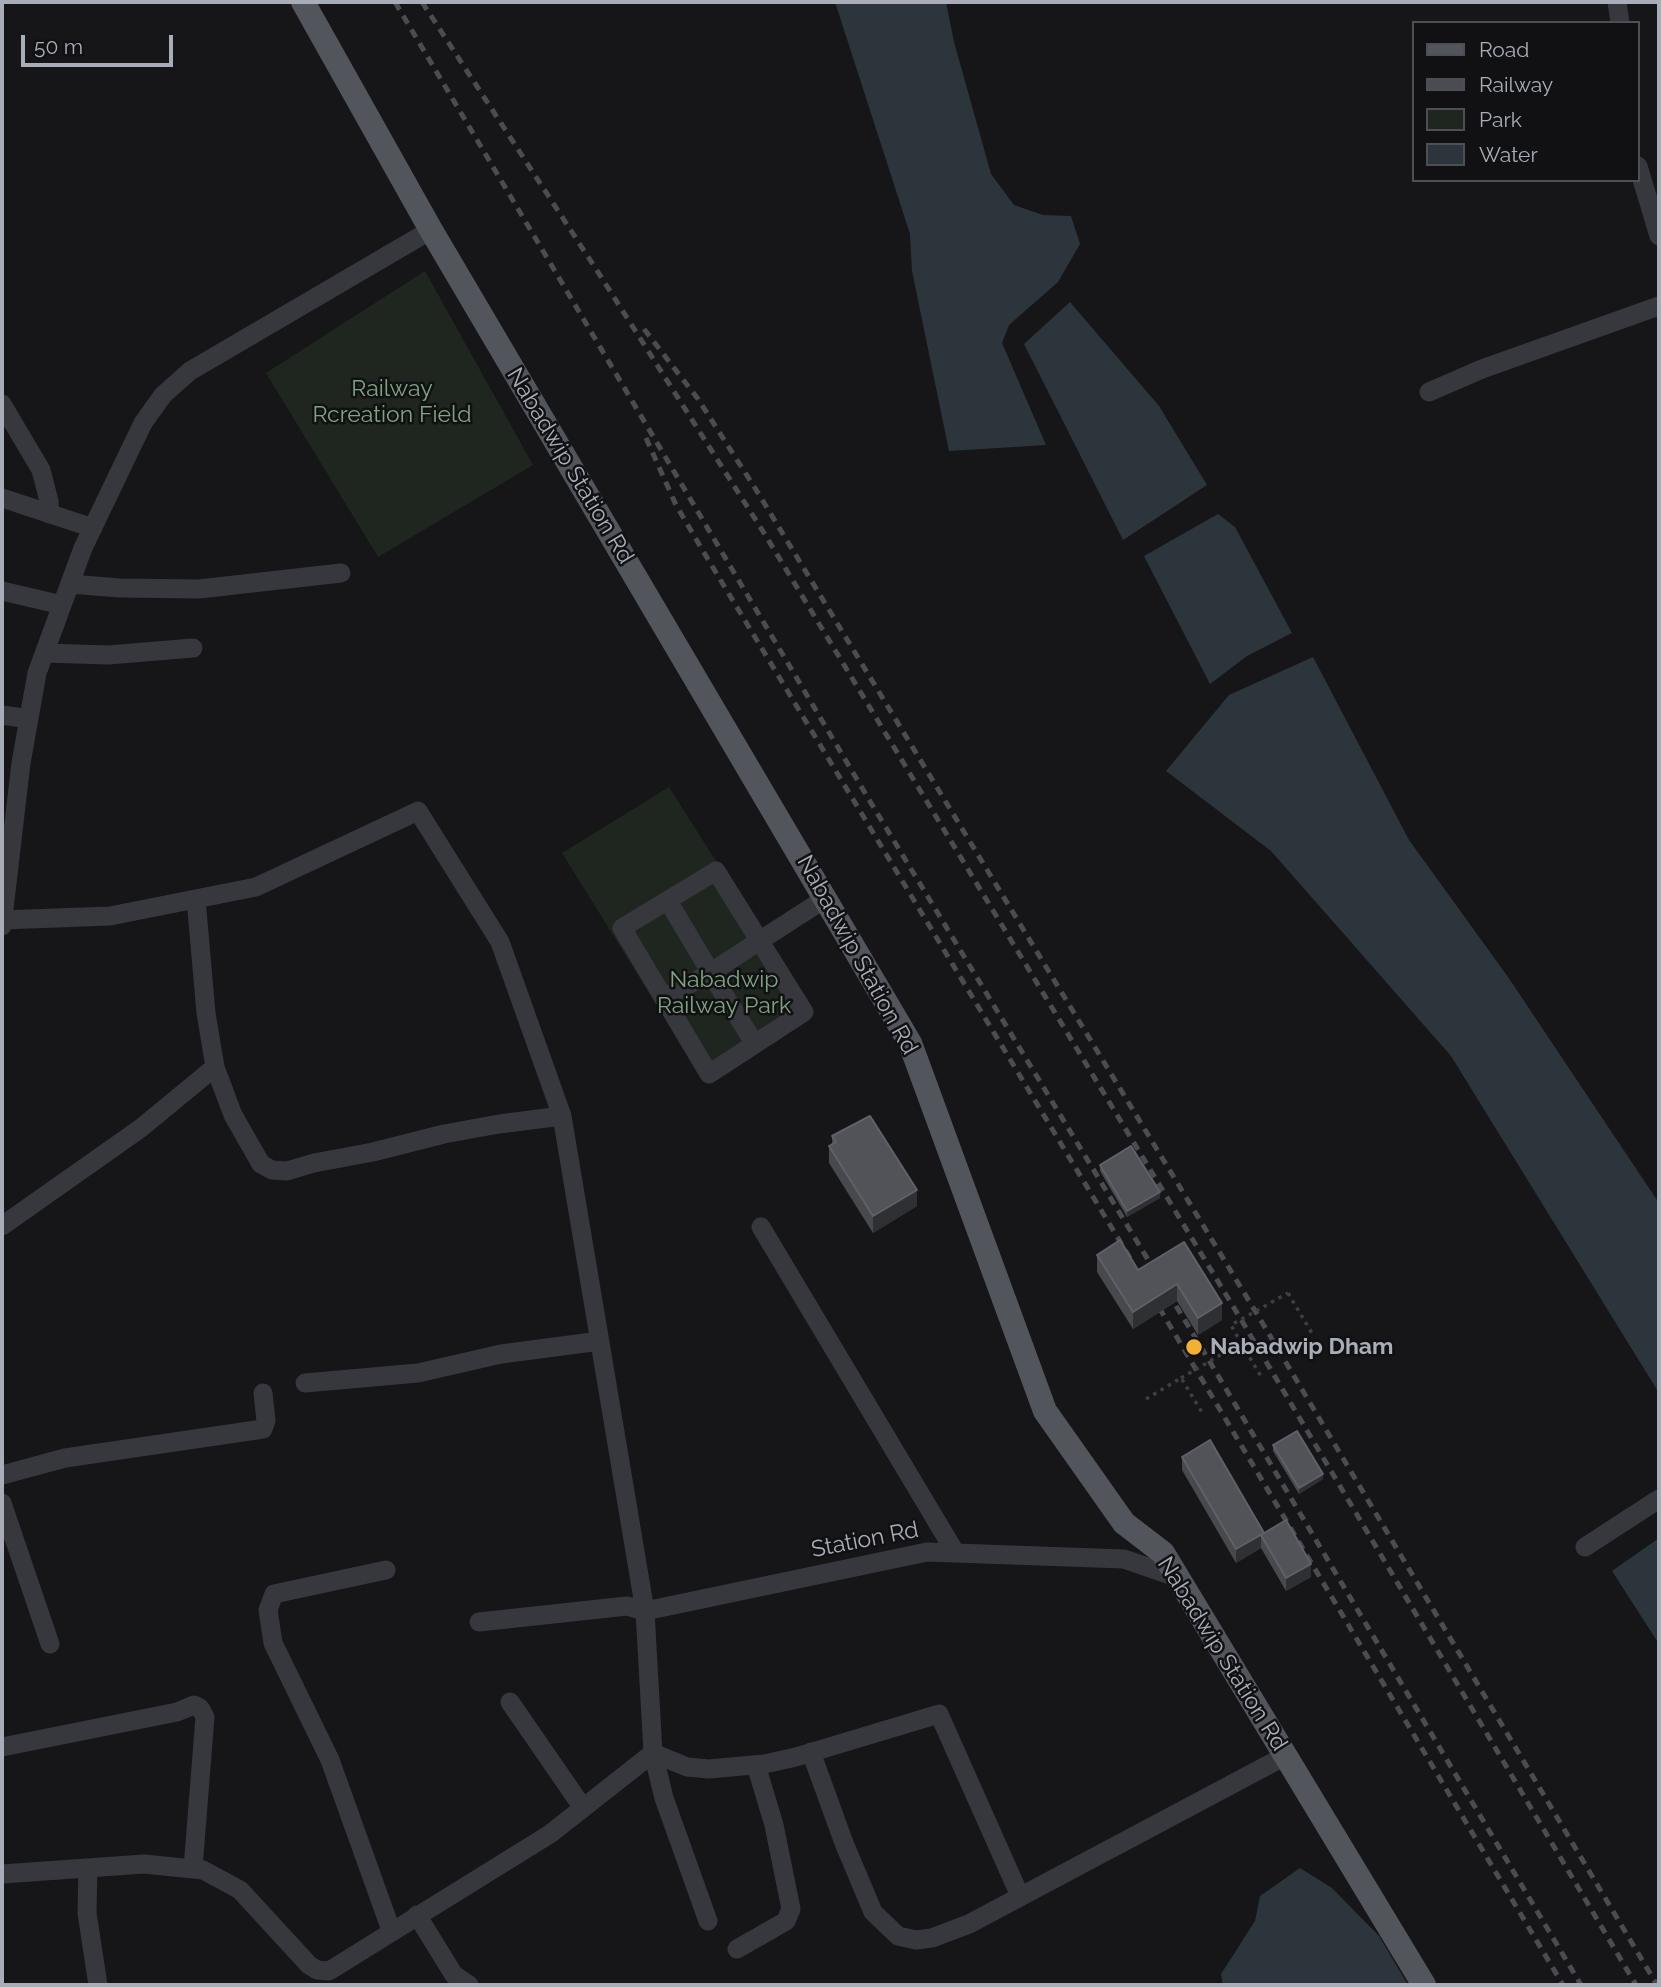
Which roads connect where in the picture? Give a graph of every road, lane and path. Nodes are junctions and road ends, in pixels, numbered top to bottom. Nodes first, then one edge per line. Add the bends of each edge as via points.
1 (303, 2) edge
2 (1617, 2) edge
3 (1620, 21) edge
4 (1640, 173) edge
5 (431, 230) junction
6 (1659, 236) edge
7 (1659, 306) edge
8 (1429, 392) dead end
9 (2, 404) edge
10 (2, 498) edge
11 (49, 513) junction
12 (93, 528) junction
13 (341, 573) dead end
14 (70, 584) junction
15 (2, 591) edge
16 (62, 605) junction
17 (193, 648) dead end
18 (45, 653) junction
19 (2, 715) edge
20 (29, 719) junction
21 (826, 898) junction
22 (195, 899) junction
23 (667, 901) junction
24 (2, 920) edge
25 (2, 926) edge
26 (759, 940) junction
27 (710, 973) junction
28 (664, 998) junction
29 (755, 1044) junction
30 (215, 1067) junction
31 (562, 1116) junction
32 (2, 1226) edge
33 (761, 1227) dead end
34 (1313, 1335) dead end
35 (600, 1341) junction
36 (1241, 1343) junction
37 (1181, 1378) junction
38 (1262, 1378) dead end
39 (305, 1383) dead end
40 (262, 1392) dead end
41 (1146, 1399) dead end
42 (1203, 1414) dead end
43 (2, 1475) edge
44 (1659, 1499) edge
45 (2, 1503) edge
46 (1585, 1547) dead end
47 (955, 1552) junction
48 (386, 1570) dead end
49 (1179, 1578) junction
50 (645, 1611) junction
51 (480, 1622) dead end
52 (50, 1644) dead end
53 (510, 1702) dead end
54 (2, 1747) edge
55 (811, 1752) junction
56 (653, 1753) junction
57 (1285, 1756) junction
58 (756, 1765) junction
59 (583, 1808) junction
60 (88, 1868) junction
61 (193, 1868) junction
62 (2, 1874) edge
63 (1020, 1896) junction
64 (417, 1914) junction
65 (708, 1921) dead end
66 (391, 1930) junction
67 (737, 1949) dead end
68 (315, 1978) edge
69 (98, 1985) edge
70 (469, 1985) edge
71 (1424, 1985) edge

1 - 5 main road, Nabadwip Station Rd
2 - 3 street
4 - 6 street
5 - 12 street via 190,371 163,395 143,423
5 - 21 main road, Nabadwip Station Rd
7 - 8 street
9 - 11 street via 41,470
10 - 11 street
11 - 12 street
12 - 14 street
13 - 14 street via 199,589
14 - 16 street
15 - 16 street
16 - 18 street
17 - 18 street via 108,655
18 - 20 street
19 - 20 street
20 - 24 street
21 - 26 street
21 - 49 main road, Nabadwip Station Rd via 911,1043 1045,1411 1124,1523 1163,1553
22 - 24 street via 110,916
22 - 30 street
22 - 31 street via 256,887 418,811 500,942
23 - 26 street via 716,870
23 - 27 street
23 - 28 street via 622,928
24 - 25 street
26 - 27 street
26 - 29 street via 804,1012
27 - 28 street
27 - 29 street
28 - 29 street via 709,1074
30 - 31 street via 233,1115 261,1164 272,1170 287,1171 477,1128
30 - 32 street via 141,1128
31 - 35 street
33 - 47 street
34 - 36 path, bridge via 1288,1293 1231,1325
35 - 39 street via 500,1354 418,1373
35 - 50 street
36 - 37 path, bridge
36 - 38 path
37 - 41 path
37 - 42 path
40 - 43 street via 263,1429 65,1458
44 - 46 street
45 - 52 street
47 - 49 street, Station Rd via 1124,1559
47 - 50 street, Station Rd via 927,1552
48 - 66 street via 274,1594 268,1610 274,1643 330,1760
49 - 57 main road, Nabadwip Station Rd
50 - 51 street, Station Rd via 627,1606
50 - 56 street
53 - 59 street
54 - 61 street via 194,1705 200,1708 205,1717
55 - 58 street
55 - 63 street via 939,1714
55 - 63 street via 873,1912 898,1936 916,1940 946,1934
56 - 58 street via 687,1768
56 - 59 street
56 - 65 street via 664,1798
57 - 63 street
57 - 71 main road, Nabadwip Station Rd
58 - 67 street via 791,1909 786,1921
59 - 64 street via 550,1834
60 - 61 street via 145,1864
60 - 62 street
60 - 69 street via 87,1913
61 - 68 street via 240,1890 309,1965
64 - 66 street
64 - 70 street via 454,1975
66 - 68 street

